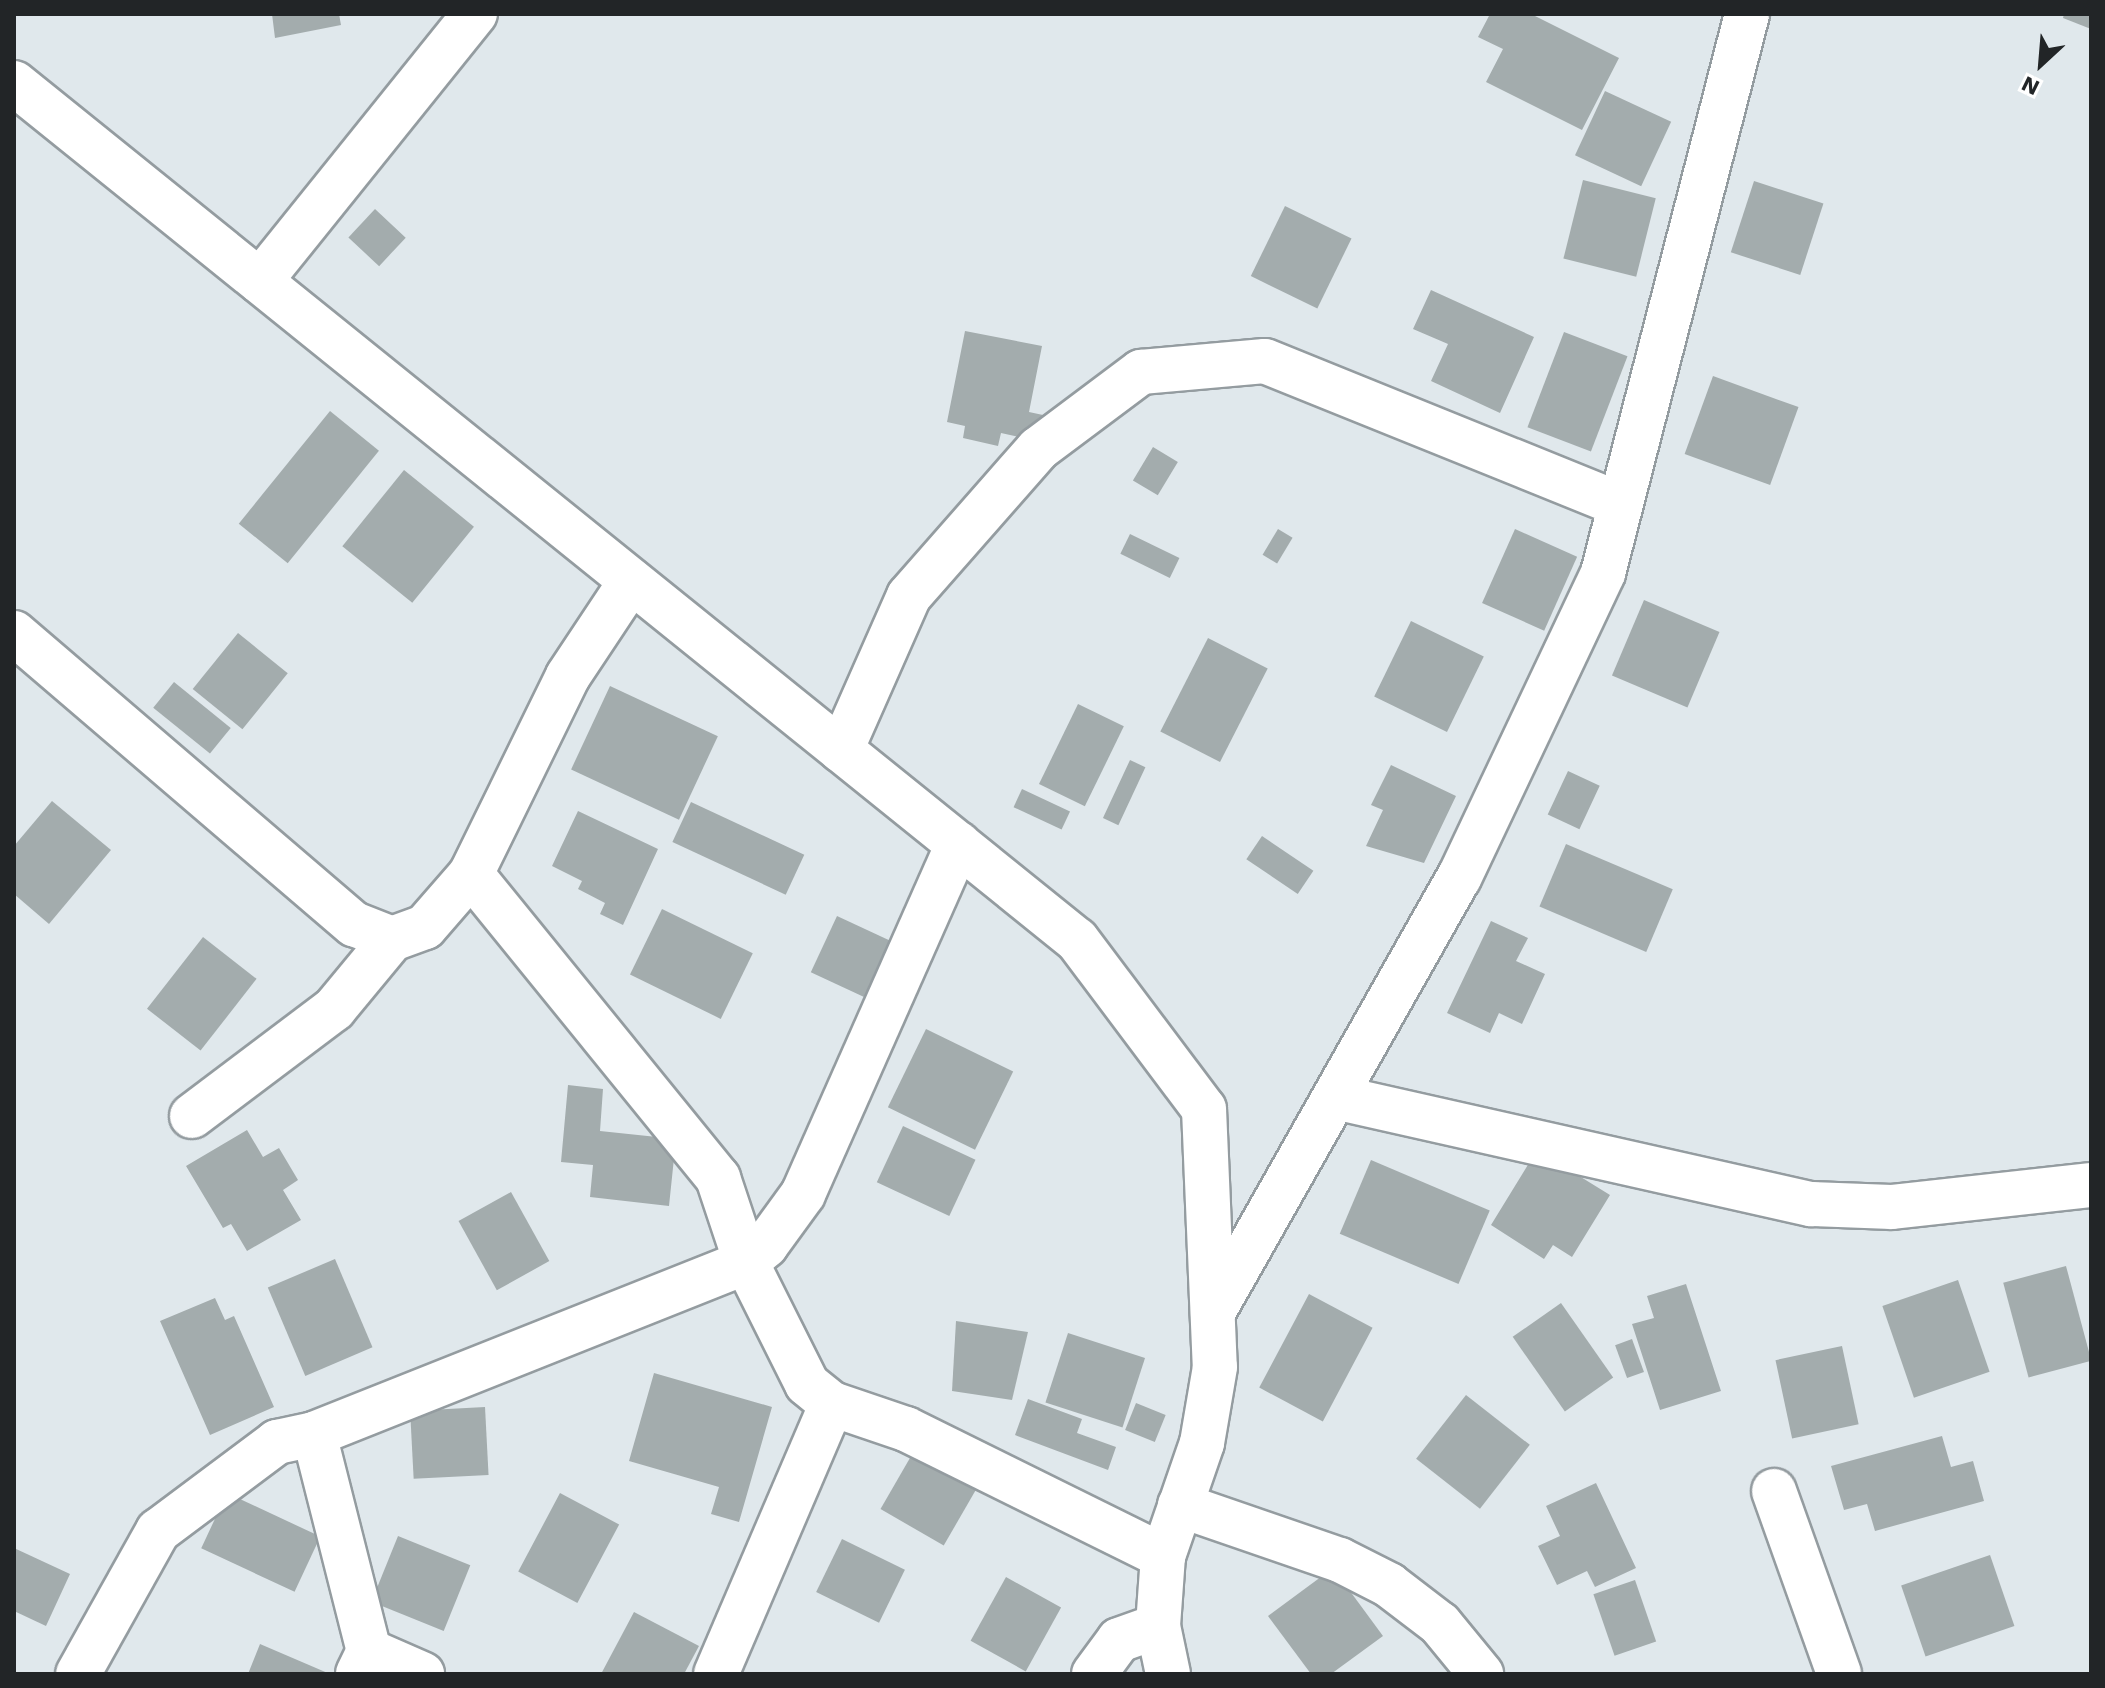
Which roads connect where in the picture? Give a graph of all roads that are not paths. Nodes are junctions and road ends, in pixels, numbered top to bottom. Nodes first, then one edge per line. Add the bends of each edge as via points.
1 (475, 14) edge
2 (1747, 14) edge
3 (14, 83) edge
4 (260, 281) junction
5 (1619, 504) junction
6 (631, 581) junction
7 (14, 633) edge
8 (841, 750) junction
9 (958, 844) junction
10 (471, 874) junction
11 (392, 939) junction
12 (1335, 1097) junction
13 (192, 1116) dead end
14 (2091, 1185) edge
15 (746, 1262) junction
16 (1213, 1312) junction
17 (832, 1404) junction
18 (314, 1434) junction
19 (1774, 1491) dead end
20 (1180, 1505) junction
21 (1163, 1556) junction
22 (1158, 1626) junction
23 (364, 1663) edge
24 (78, 1674) edge
25 (422, 1674) edge
26 (716, 1674) edge
27 (1094, 1674) edge
28 (1168, 1674) edge
29 (1481, 1674) edge
30 (1839, 1674) edge

1 - 4 street
2 - 5 street
3 - 4 street
4 - 6 street
5 - 8 street via 1265,361 1141,372 1038,449 909,596
5 - 12 street via 1603,573 1459,878
6 - 8 street
6 - 10 street via 568,676
7 - 11 street via 354,924
8 - 9 street
9 - 15 street via 803,1194
9 - 16 street via 1077,940 1204,1109
10 - 11 street via 425,927
10 - 15 street via 697,1147 733,1212
11 - 13 street via 334,1009
12 - 14 street via 1811,1204 1892,1207
12 - 16 street
15 - 17 street via 807,1384
15 - 18 street
16 - 20 street via 1213,1382
17 - 21 street via 948,1449
17 - 26 street
18 - 23 street
18 - 24 street via 277,1442 158,1531
19 - 30 street
20 - 21 street
20 - 29 street via 1389,1585 1440,1624
21 - 22 street
22 - 27 street via 1119,1640
22 - 28 street
23 - 25 street

